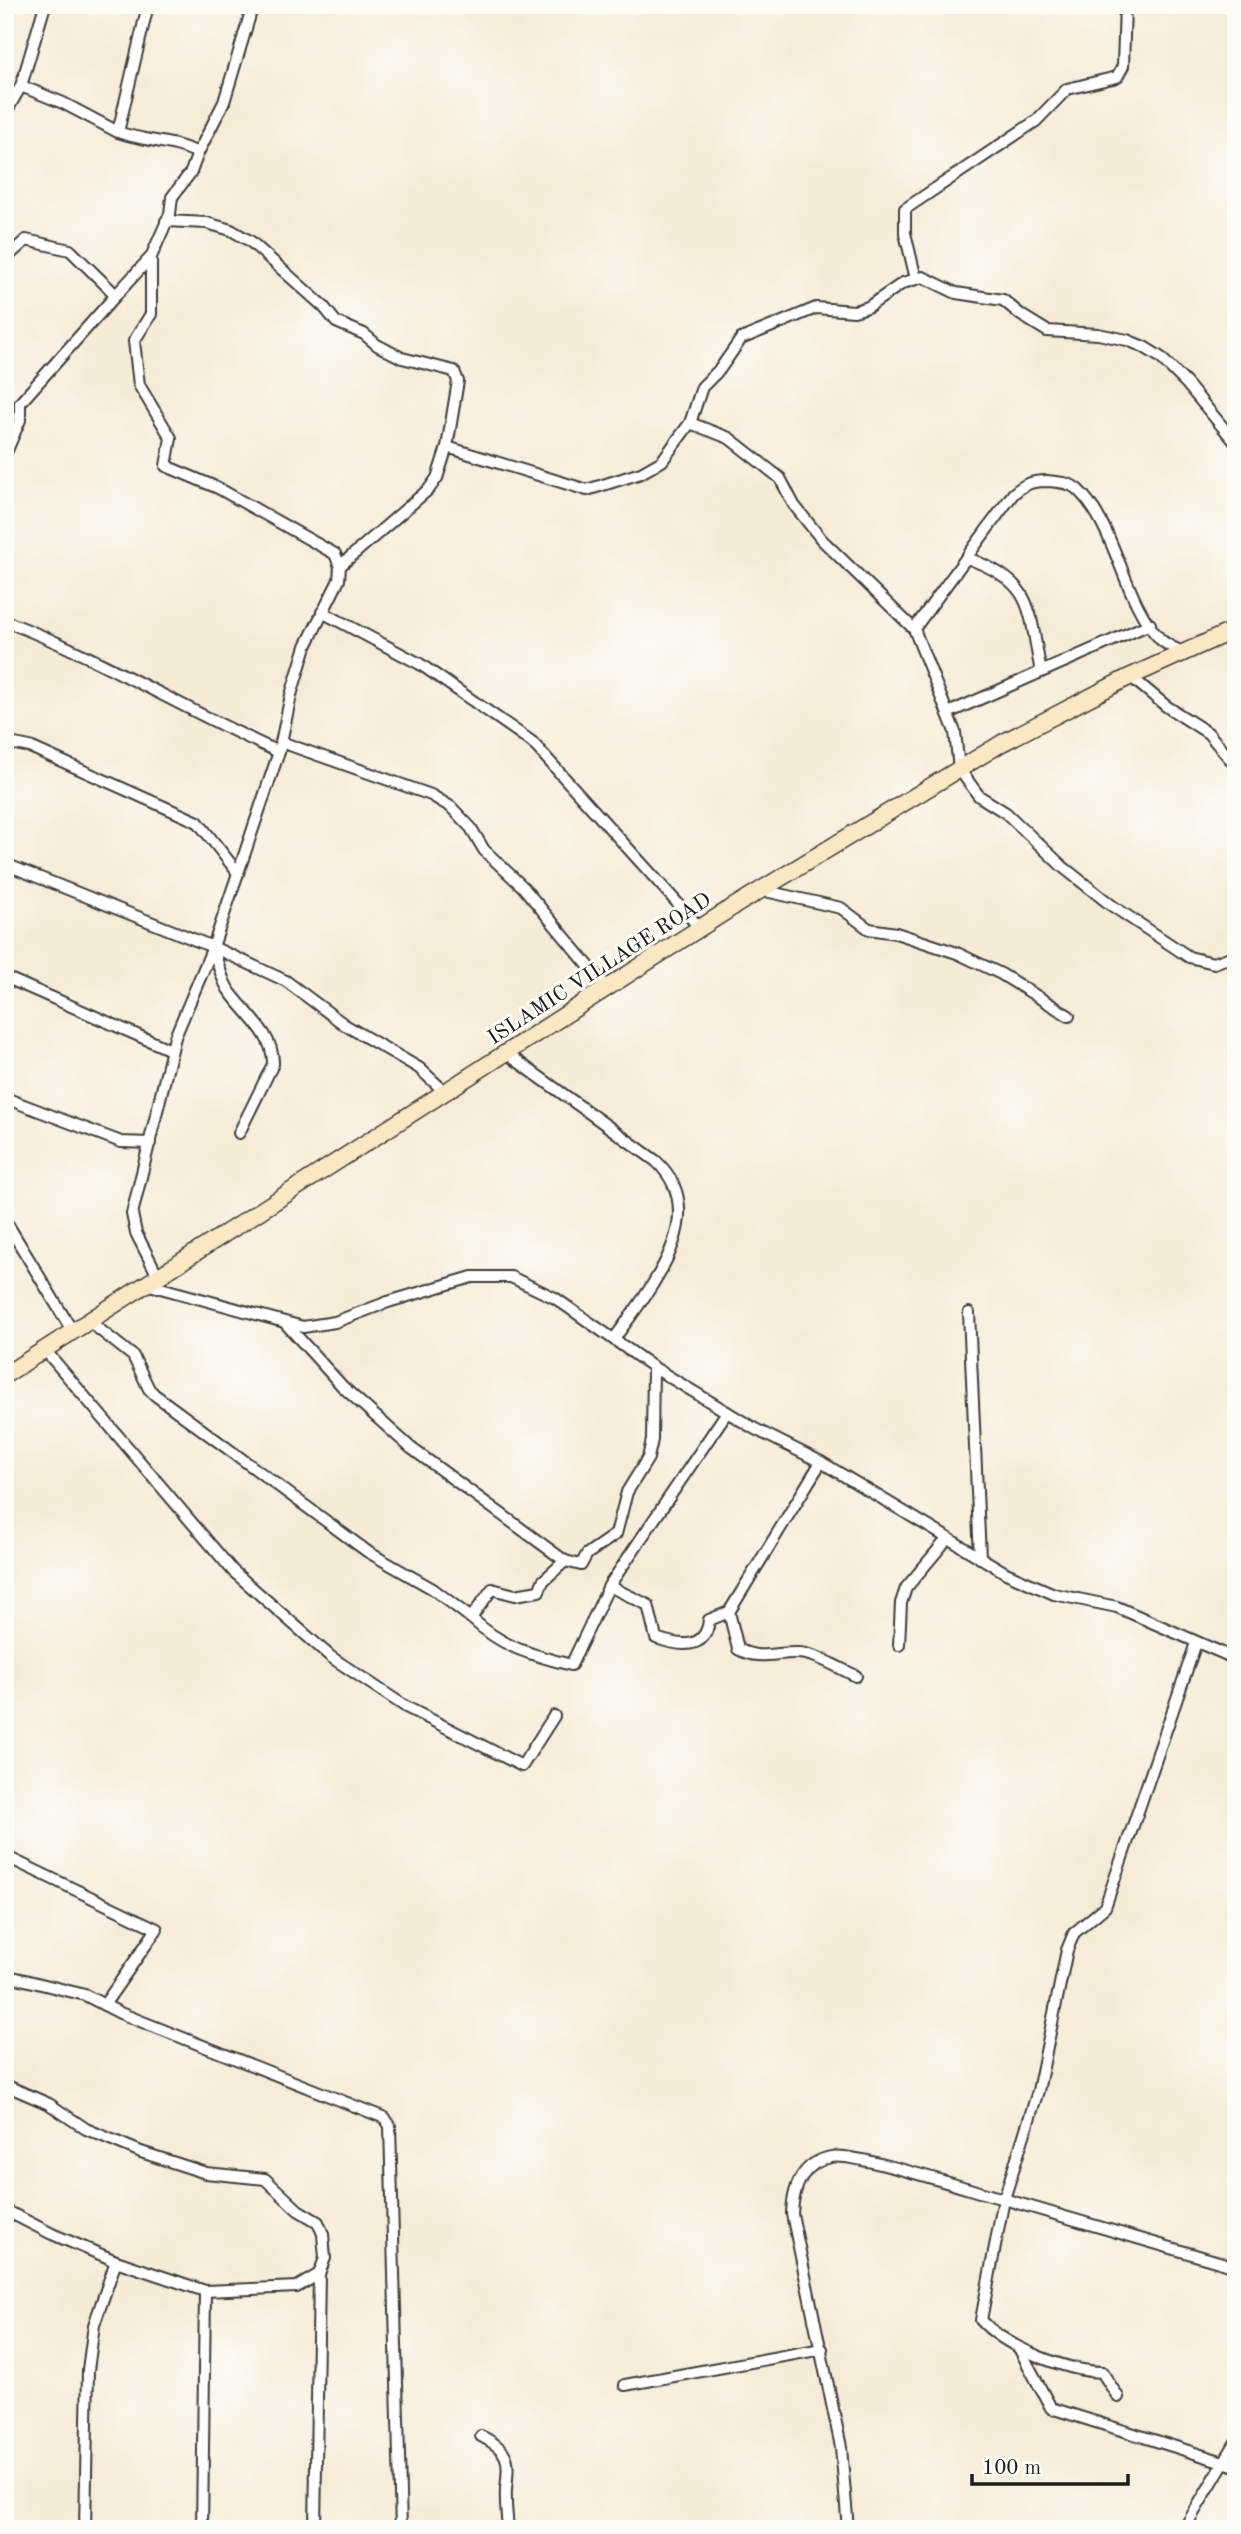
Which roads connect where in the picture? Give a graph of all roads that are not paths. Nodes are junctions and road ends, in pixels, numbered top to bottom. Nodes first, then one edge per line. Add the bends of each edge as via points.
1 (45, 5) edge
2 (148, 5) edge
3 (253, 5) edge
4 (1125, 5) edge
5 (21, 86) junction
6 (5, 114) edge
7 (118, 132) junction
8 (198, 153) junction
9 (166, 221) junction
10 (151, 257) junction
11 (5, 259) edge
12 (916, 279) junction
13 (116, 295) junction
14 (690, 423) junction
15 (1236, 443) edge
16 (447, 447) junction
17 (5, 455) edge
18 (967, 558) junction
19 (340, 566) junction
20 (323, 612) junction
21 (5, 621) edge
22 (1150, 624) junction
23 (914, 629) junction
24 (1236, 629) edge
25 (1184, 653) junction
26 (1041, 672) junction
27 (1130, 676) junction
28 (948, 713) junction
29 (5, 742) edge
30 (280, 747) junction
31 (1236, 766) edge
32 (959, 769) junction
33 (5, 864) edge
34 (238, 873) junction
35 (761, 890) junction
36 (700, 928) junction
37 (213, 947) junction
38 (1236, 955) edge
39 (5, 977) edge
40 (607, 988) junction
41 (1069, 1016) dead end
42 (172, 1050) junction
43 (506, 1053) junction
44 (445, 1092) junction
45 (5, 1098) edge
46 (239, 1133) dead end
47 (150, 1143) junction
48 (5, 1220) edge
49 (153, 1281) junction
50 (969, 1314) dead end
51 (90, 1322) junction
52 (285, 1323) junction
53 (73, 1332) junction
54 (614, 1339) junction
55 (45, 1350) junction
56 (653, 1367) junction
57 (5, 1376) edge
58 (727, 1412) junction
59 (821, 1462) junction
60 (948, 1538) junction
61 (980, 1558) junction
62 (565, 1561) junction
63 (609, 1586) junction
64 (729, 1612) junction
65 (471, 1618) junction
66 (1196, 1643) junction
67 (899, 1645) dead end
68 (1236, 1659) edge
69 (856, 1676) dead end
70 (554, 1716) dead end
71 (5, 1856) edge
72 (5, 1975) edge
73 (104, 2005) junction
74 (5, 2085) edge
75 (1004, 2199) junction
76 (5, 2210) edge
77 (116, 2261) junction
78 (1236, 2267) edge
79 (319, 2274) junction
80 (205, 2291) junction
81 (1019, 2348) junction
82 (822, 2349) junction
83 (625, 2385) dead end
84 (1118, 2397) dead end
85 (481, 2436) dead end
86 (1236, 2442) edge
87 (1223, 2461) junction
88 (1236, 2466) edge
89 (85, 2529) edge
90 (202, 2529) edge
91 (315, 2529) edge
92 (401, 2529) edge
93 (508, 2529) edge
94 (848, 2529) edge
95 (1184, 2529) edge

1 - 5 street
2 - 7 street
3 - 8 street via 223,102
4 - 12 street via 1123,66 1116,77 1067,89 1036,121 905,209 907,245
5 - 6 street
5 - 7 street
7 - 8 street via 179,144
8 - 9 street via 191,173 172,197
9 - 10 street
9 - 16 street via 207,223 231,230 250,241 336,322 402,358 454,371 458,381
10 - 13 street
10 - 19 street via 151,314 134,341 139,385 170,438 166,466 218,488 335,554
11 - 13 street via 26,240 70,250
12 - 14 street via 868,307 855,311 816,308 741,339 702,387
12 - 15 street via 923,277 956,293 1003,300 1047,331 1098,334 1144,347 1186,383
13 - 17 street via 20,403 20,419
14 - 16 street via 662,461 642,473 587,490
14 - 23 street via 729,439 780,478 794,505 822,540
16 - 19 street via 429,489
18 - 22 street via 1024,484 1062,482 1077,488 1093,512
18 - 23 street
18 - 26 street via 991,567 1022,592 1029,604
19 - 20 street via 339,580
20 - 30 street via 306,646
20 - 36 street via 420,664 533,742
21 - 30 street via 82,651 232,731
22 - 25 street via 1161,640
22 - 26 street
23 - 28 street
24 - 25 street, ISLAMIC VILLAGE ROAD
25 - 27 street, ISLAMIC VILLAGE ROAD
26 - 28 street
27 - 31 street via 1208,733
27 - 32 street, ISLAMIC VILLAGE ROAD
28 - 32 street
29 - 34 street via 30,747 198,822
30 - 34 street
30 - 40 street via 344,761 451,807
32 - 35 street, ISLAMIC VILLAGE ROAD
32 - 38 street via 979,796 1006,813 1111,905 1189,957 1214,963
33 - 37 street
34 - 37 street
35 - 36 street, ISLAMIC VILLAGE ROAD
35 - 41 street via 841,908 869,929 957,953
36 - 40 street, ISLAMIC VILLAGE ROAD
37 - 42 street
37 - 44 street via 286,981 345,1025 419,1068
37 - 46 street via 227,988 273,1054 273,1064
39 - 42 street
40 - 43 street, ISLAMIC VILLAGE ROAD
42 - 47 street
43 - 44 street, ISLAMIC VILLAGE ROAD
43 - 54 street via 656,1161 675,1185 681,1215 673,1245
44 - 49 street, ISLAMIC VILLAGE ROAD
45 - 47 street via 121,1142
47 - 49 street via 132,1214
48 - 53 street
49 - 51 street, ISLAMIC VILLAGE ROAD
49 - 52 street
50 - 61 street
51 - 53 street, ISLAMIC VILLAGE ROAD
51 - 65 street via 133,1356 155,1395 368,1552 433,1589
52 - 54 street via 303,1327 335,1322 413,1294 490,1275 512,1277 555,1298
52 - 62 street via 343,1387 411,1448
53 - 55 street, ISLAMIC VILLAGE ROAD
54 - 56 street
55 - 57 street, ISLAMIC VILLAGE ROAD
55 - 70 street via 233,1571 331,1657 406,1707 522,1766
56 - 58 street
56 - 62 street via 650,1449 627,1492 616,1534 596,1546 581,1565
58 - 59 street
58 - 63 street
59 - 60 street
59 - 64 street
60 - 61 street
60 - 67 street via 906,1588
61 - 66 street via 1054,1594 1117,1606
62 - 65 street via 543,1581 539,1591 515,1595 492,1589
63 - 64 street via 648,1605 656,1638 668,1642 688,1646 700,1642 709,1620
63 - 65 street via 571,1665 515,1649 494,1639
64 - 69 street via 738,1649 744,1653 767,1658 800,1653
66 - 68 street
66 - 75 street via 1105,1907 1074,1933 1067,1950 1038,2091
71 - 73 street via 157,1929
72 - 73 street via 85,1995
73 - 92 street via 386,2119 390,2126
74 - 79 street via 48,2104 86,2129 141,2152 206,2173 265,2179 317,2222 325,2258
75 - 78 street
75 - 81 street via 981,2320
75 - 82 street via 846,2157 832,2157 809,2168 796,2184 792,2214
76 - 77 street
77 - 80 street
77 - 89 street via 94,2325 88,2370
79 - 80 street via 297,2287
79 - 91 street
80 - 90 street
81 - 84 street via 1087,2372 1102,2372
81 - 87 street via 1051,2408
82 - 83 street
82 - 94 street via 841,2447
85 - 93 street via 497,2444 509,2466
86 - 87 street
87 - 88 street
87 - 95 street

